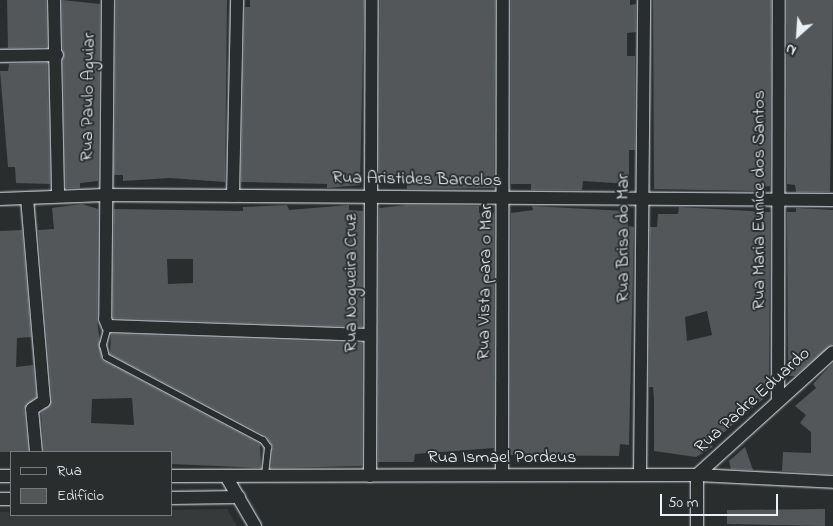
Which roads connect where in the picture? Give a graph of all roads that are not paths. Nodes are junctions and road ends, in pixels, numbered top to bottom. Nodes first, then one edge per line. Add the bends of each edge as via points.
1 (54, 0) edge
2 (108, 0) edge
3 (237, 0) edge
4 (372, 0) edge
5 (503, 0) edge
6 (644, 0) edge
7 (779, 0) edge
8 (57, 55) junction
9 (0, 56) edge
10 (105, 195) junction
11 (58, 196) junction
12 (233, 196) junction
13 (369, 197) junction
14 (27, 198) junction
15 (0, 199) edge
16 (505, 199) junction
17 (777, 199) junction
18 (642, 200) junction
19 (833, 200) edge
20 (108, 326) junction
21 (370, 335) junction
22 (833, 352) edge
23 (778, 400) junction
24 (36, 451) edge
25 (265, 475) junction
26 (502, 475) junction
27 (697, 475) junction
28 (172, 476) edge
29 (226, 476) junction
30 (370, 476) junction
31 (640, 476) junction
32 (833, 482) edge
33 (239, 497) junction
34 (172, 498) edge
35 (256, 526) edge
36 (697, 526) edge

1 - 8 street
2 - 10 street, Rua Paulo Aguiar
3 - 12 street
4 - 13 street, Rua Nogueira Cruz
5 - 16 street, Rua Vista para o Mar
6 - 18 street, Rua Brisa do Mar
7 - 17 street, Rua Maria Euníce dos Santos
8 - 9 street
8 - 11 street
10 - 11 street, Rua Aristides Barcelos
10 - 12 street, Rua Aristides Barcelos
10 - 20 street, Rua Paulo Aguiar
11 - 14 street, Rua Aristides Barcelos
12 - 13 street, Rua Aristides Barcelos
13 - 16 street, Rua Aristides Barcelos
13 - 21 street, Rua Nogueira Cruz
14 - 15 street, Rua Aristides Barcelos
14 - 24 street via 44,401 32,409
16 - 18 street, Rua Aristides Barcelos
16 - 26 street, Rua Vista para o Mar
17 - 18 street, Rua Aristides Barcelos
17 - 19 street, Rua Aristides Barcelos
17 - 23 street, Rua Maria Euníce dos Santos
18 - 31 street, Rua Brisa do Mar
20 - 21 street
20 - 25 lane via 103,345 106,356 263,440 268,447
21 - 30 street, Rua Nogueira Cruz
22 - 23 street, Rua Padre Eduardo
23 - 27 street, Rua Padre Eduardo
25 - 29 street, Rua Ismael Pordeus
25 - 30 street, Rua Ismael Pordeus
26 - 30 street, Rua Ismael Pordeus
26 - 31 street, Rua Ismael Pordeus
27 - 31 street, Rua Ismael Pordeus
27 - 32 street, Rua Ismael Pordeus
27 - 36 street
28 - 29 street, Rua Ismael Pordeus
29 - 33 street
33 - 34 street
33 - 35 street

